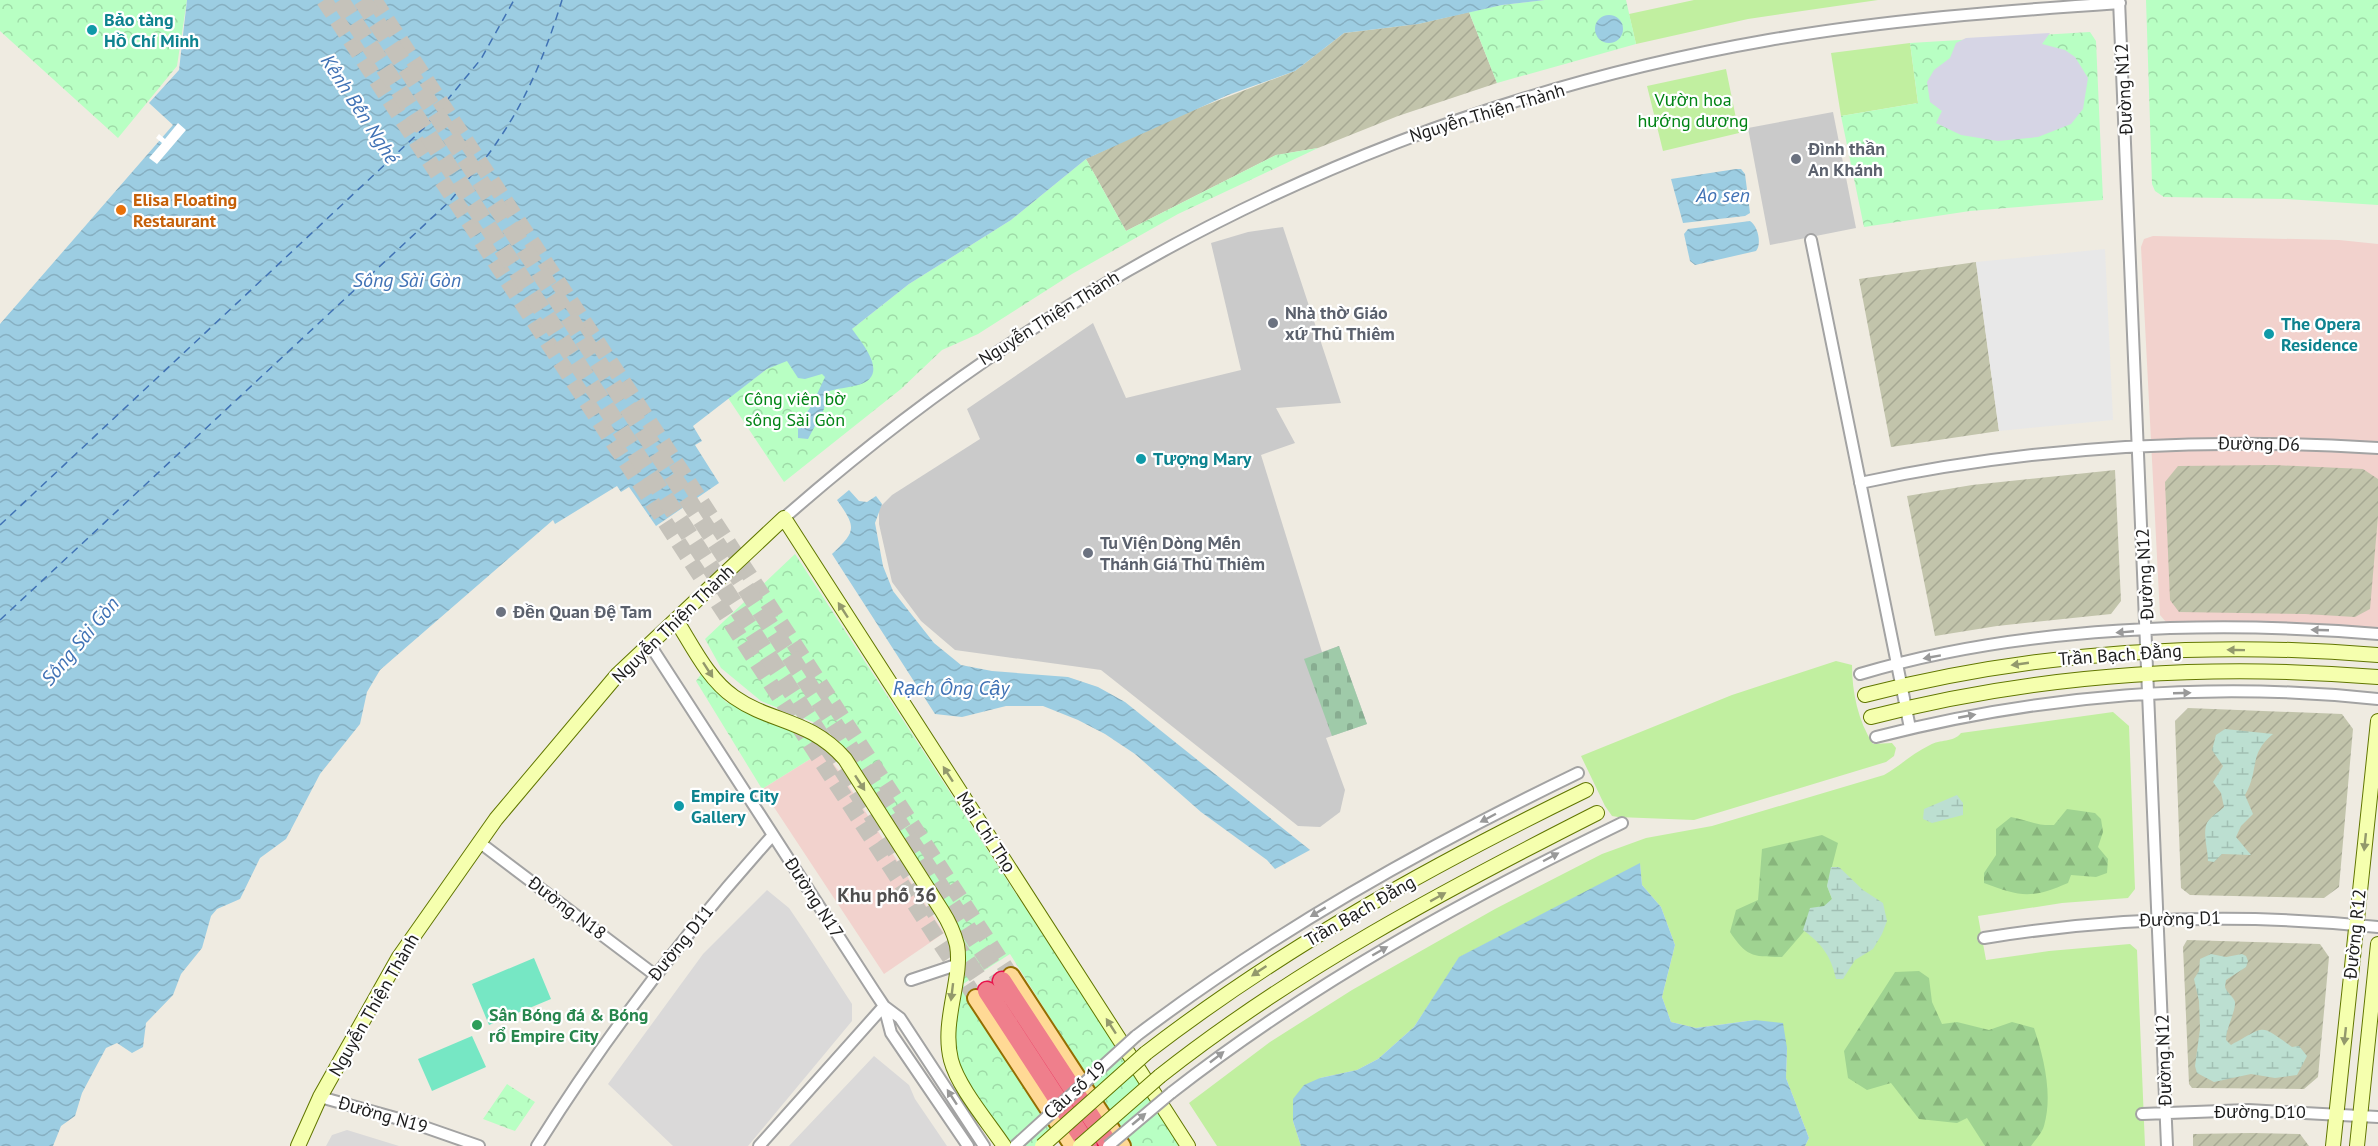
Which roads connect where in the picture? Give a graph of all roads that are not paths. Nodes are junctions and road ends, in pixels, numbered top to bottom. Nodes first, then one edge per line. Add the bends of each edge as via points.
1 (2120, 1) edge
2 (1810, 240) dead end
3 (2139, 446) junction
4 (2378, 448) edge
5 (1860, 483) junction
6 (784, 518) junction
7 (676, 621) junction
8 (2148, 630) junction
9 (2378, 634) edge
10 (650, 645) junction
11 (2149, 652) junction
12 (2378, 656) edge
13 (1897, 663) junction
14 (2149, 673) junction
15 (1860, 674) dead end
16 (2378, 677) edge
17 (1901, 685) junction
18 (2150, 694) junction
19 (1865, 695) dead end
20 (2378, 699) edge
21 (1906, 708) junction
22 (1871, 717) dead end
23 (2378, 721) edge
24 (1910, 728) junction
25 (1876, 737) dead end
26 (1578, 773) dead end
27 (1586, 790) dead end
28 (1597, 813) dead end
29 (1622, 823) dead end
30 (773, 835) junction
31 (479, 842) junction
32 (1370, 882) junction
33 (1378, 899) junction
34 (2159, 919) junction
35 (1392, 923) junction
36 (2356, 924) junction
37 (2378, 927) edge
38 (1984, 938) dead end
39 (1401, 939) junction
40 (2378, 944) edge
41 (956, 965) junction
42 (655, 975) junction
43 (1006, 978) joint
44 (911, 980) dead end
45 (981, 995) joint
46 (884, 1006) junction
47 (1154, 1022) junction
48 (1165, 1039) junction
49 (1146, 1053) joint
50 (1179, 1061) junction
51 (1190, 1078) junction
52 (320, 1097) junction
53 (2166, 1112) junction
54 (2336, 1113) junction
55 (2142, 1114) dead end
56 (2360, 1115) junction
57 (2378, 1117) edge
58 (298, 1146) edge
59 (479, 1146) edge
60 (537, 1146) edge
61 (759, 1146) edge
62 (968, 1146) edge
63 (984, 1146) edge
64 (1004, 1146) edge
65 (1014, 1146) edge
66 (1042, 1146) edge
67 (1073, 1146) edge
68 (1080, 1146) edge
69 (1088, 1146) edge
70 (1109, 1146) edge
71 (1122, 1146) edge
72 (1188, 1146) edge
73 (2168, 1146) edge
74 (2333, 1146) edge
75 (2357, 1146) edge

1 - 3 street, Đường N12
1 - 6 street, Nguyễn Thiện Thành via 1876,24 1714,51 1567,88 1381,147 1220,219 1066,305 920,405
2 - 5 street
3 - 4 street, Đường D6
3 - 5 street, Đường D6 via 2031,453
3 - 8 street, Đường N12
5 - 13 street
6 - 7 street, Nguyễn Thiện Thành
72 -> 6 street, Mai Chí Thọ
7 - 10 street, Nguyễn Thiện Thành
7 -> 41 street via 716,681 735,698 816,734 845,759 950,926 957,947
9 -> 8 street via 2259,628
8 - 11 street, Đường N12
8 -> 13 street via 2016,643
10 - 30 street, Đường N17
10 - 31 street, Nguyễn Thiện Thành via 584,713
12 -> 11 street, Trần Bạch Đằng via 2267,650
11 - 14 street, Đường N12
11 -> 17 street, Trần Bạch Đằng via 2021,664
13 - 15 street
13 - 17 street
14 - 16 street, Trần Bạch Đằng via 2261,671
14 - 18 street, Đường N12
14 - 21 street, Trần Bạch Đằng via 2024,685
17 - 19 street, Trần Bạch Đằng
17 - 21 street
18 -> 20 street via 2289,692
24 -> 18 street via 2016,707
18 - 34 street, Đường N12
21 - 22 street, Trần Bạch Đằng
21 - 24 street
23 -> 36 street, Đường R12
24 - 25 street
26 -> 32 street, Cầu số 19
27 - 33 street, Trần Bạch Đằng
35 -> 28 street, Trần Bạch Đằng
39 -> 29 street
30 - 42 street, Đường D11
30 - 46 street, Đường N17
31 - 42 street, Đường N18
31 - 52 street, Nguyễn Thiện Thành via 399,957
32 - 33 street
32 -> 47 street, Cầu số 19 via 1248,956
33 -> 48 street, Trần Bạch Đằng via 1277,959
34 - 36 street, Đường D1 via 2290,919
34 - 38 street, Đường D1
34 - 53 street, Đường N12
35 - 39 street
35 - 50 street, Trần Bạch Đằng via 1302,975
36 - 37 street, Đường D1
36 -> 54 street, Đường R12
51 -> 39 street via 1301,998
40 - 56 street, Đường R12
41 - 44 street
41 -> 64 street via 948,1022 951,1059
42 - 60 street, Đường D11 via 587,1068
43 - 70 highway
43 - 71 main road
45 - 67 main road
45 - 69 highway
46 - 61 street
46 - 62 street via 891,1033
63 -> 46 street, Đường N17 via 900,1018
47 - 48 street
47 - 65 street, Cầu số 19, bridge
48 - 49 street, Trần Bạch Đằng
49 - 66 street, Cầu số 19, bridge
50 - 51 street
50 - 68 street, Trần Bạch Đằng, bridge
70 -> 51 street, bridge
52 - 58 street, Nguyễn Thiện Thành
52 - 59 street, Đường N19
53 - 54 street, Đường D10
53 - 55 street, Đường D10
53 - 73 street, Đường N12
54 - 56 street, Đường D10
54 - 74 street, Đường R12
56 - 57 street, Đường D10
56 - 75 street, Đường R12

